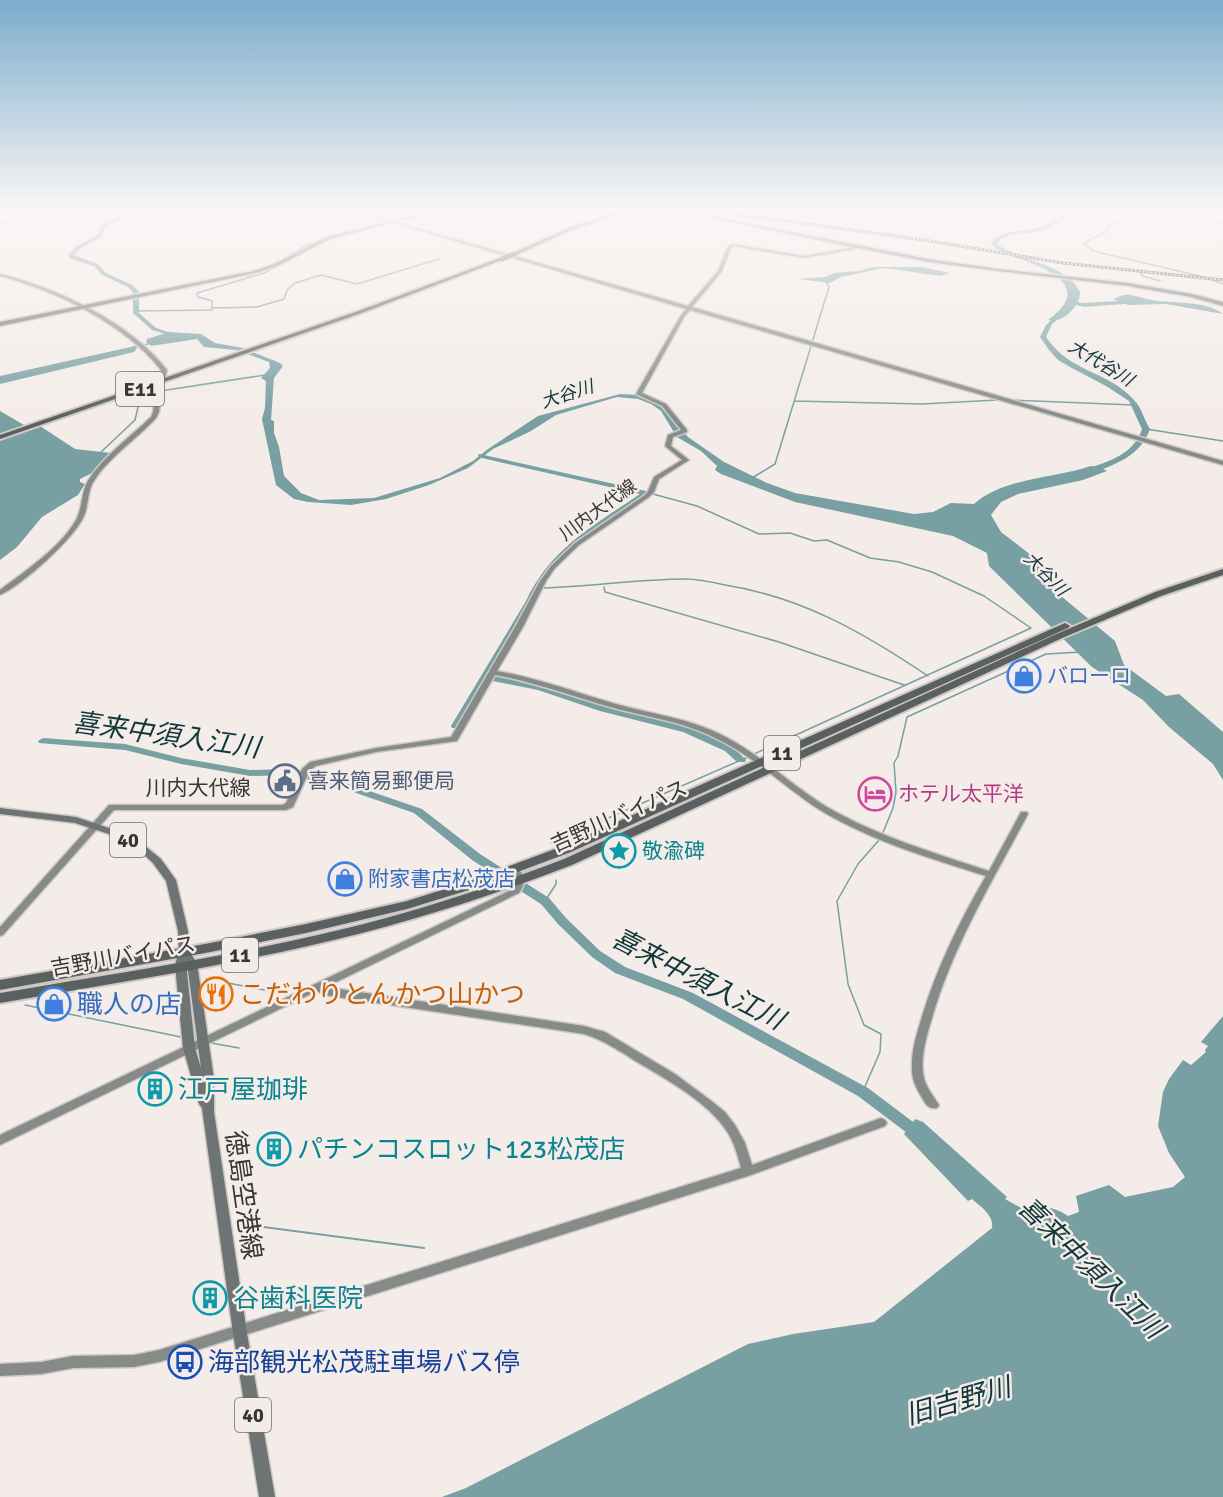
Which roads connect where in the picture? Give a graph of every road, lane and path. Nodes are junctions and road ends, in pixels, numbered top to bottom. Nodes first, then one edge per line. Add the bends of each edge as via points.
1 (16, 280) edge
2 (216, 280) edge
3 (445, 280) edge
4 (592, 280) edge
5 (713, 280) edge
6 (1092, 280) edge
7 (1223, 304) edge
8 (83, 308) junction
9 (690, 308) junction
10 (0, 324) edge
11 (162, 378) dead end
12 (159, 388) dead end
13 (0, 437) edge
14 (1223, 463) edge
15 (1223, 565) edge
16 (1223, 572) edge
17 (0, 593) edge
18 (1094, 617) junction
19 (1055, 634) junction
20 (492, 672) junction
21 (757, 761) junction
22 (769, 770) junction
23 (0, 811) edge
24 (1024, 814) dead end
25 (96, 825) junction
26 (990, 875) junction
27 (518, 878) junction
28 (472, 890) junction
29 (0, 933) edge
30 (184, 951) junction
31 (186, 964) junction
32 (0, 985) edge
33 (319, 988) junction
34 (0, 998) edge
35 (202, 1042) junction
36 (189, 1048) junction
37 (933, 1105) dead end
38 (208, 1112) junction
39 (881, 1123) dead end
40 (0, 1140) edge
41 (748, 1171) junction
42 (240, 1333) junction
43 (0, 1370) edge
44 (267, 1497) edge

1 - 8 main road via 34,284
2 - 8 main road
3 - 13 highway, E11, bridge
4 - 9 main road
5 - 9 main road, 川内大代線
6 - 7 main road via 1148,287
8 - 10 main road
8 - 11 main road via 146,348 164,370
9 - 14 main road
9 - 20 main road, 川内大代線 via 639,394 664,405 683,431 672,434 668,446 686,460 656,478 651,492 577,544 553,567
12 - 17 main road via 153,418 91,478 75,525 57,546
15 - 18 highway, 吉野川バイパス / 11 via 1152,589
16 - 18 highway, 吉野川バイパス / 11
18 - 19 highway, 吉野川バイパス / 11
19 - 21 highway, 吉野川バイパス / 11
19 - 22 highway, 吉野川バイパス / 11
20 - 21 main road via 531,679 696,727
20 - 25 main road, 川内大代線 via 454,739 313,764 307,767 290,805 283,808 112,807
21 - 22 main road
21 - 27 highway, 吉野川バイパス / 11
22 - 26 main road via 823,808 880,837
22 - 27 highway, 吉野川バイパス / 11 via 568,861
23 - 25 main road, 徳島空港線 / 40
24 - 26 main road
25 - 29 main road, 川内大代線
25 - 30 main road, 徳島空港線 / 40 via 142,848 171,880
26 - 37 main road via 942,970 918,1050 920,1083
27 - 28 highway, 吉野川バイパス / 11
27 - 33 main road
28 - 30 highway, 吉野川バイパス / 11 via 314,927
28 - 31 highway, 吉野川バイパス / 11 via 415,914 310,941
30 - 31 main road, 徳島空港線 / 40
30 - 32 highway, 吉野川バイパス / 11
31 - 34 highway, 吉野川バイパス / 11
31 - 35 main road, 徳島空港線 / 40
31 - 36 main road, 徳島空港線 / 40
33 - 35 main road
33 - 41 main road via 590,1032 708,1103 732,1129
35 - 36 main road
35 - 38 main road, 徳島空港線 / 40
36 - 38 main road, 徳島空港線 / 40
36 - 40 main road
38 - 42 main road, 徳島空港線 / 40
39 - 41 main road
41 - 42 main road
42 - 43 main road via 134,1360
42 - 44 main road, 徳島空港線 / 40

